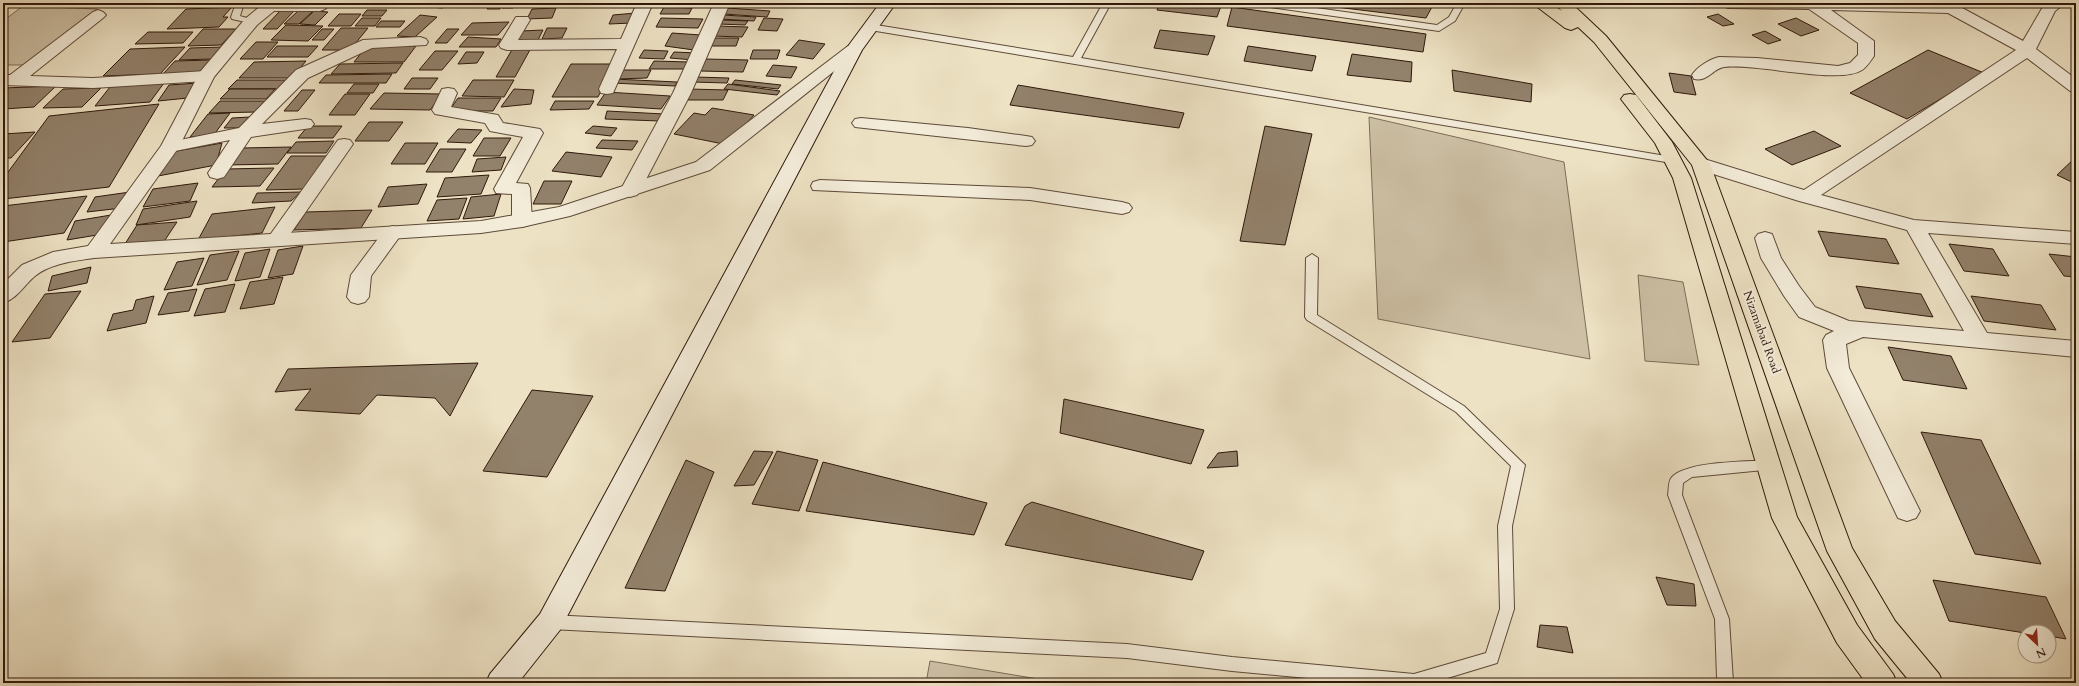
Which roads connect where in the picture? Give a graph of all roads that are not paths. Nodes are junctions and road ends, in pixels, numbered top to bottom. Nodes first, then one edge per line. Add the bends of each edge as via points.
1 (240, 3) edge
2 (323, 3) edge
3 (645, 3) edge
4 (722, 3) edge
5 (888, 3) edge
6 (1106, 3) edge
7 (1263, 3) edge
8 (1333, 3) edge
9 (1462, 3) edge
10 (1540, 3) edge
11 (1562, 3) edge
12 (1728, 3) edge
13 (2057, 3) edge
14 (1811, 4) edge
15 (1945, 5) edge
16 (1331, 12) junction
17 (98, 15) dead end
18 (522, 20) dead end
19 (251, 22) junction
20 (870, 27) junction
21 (420, 42) dead end
22 (628, 44) junction
23 (854, 49) junction
24 (2027, 50) junction
25 (1076, 60) junction
26 (1700, 75) dead end
27 (206, 76) junction
28 (9, 80) edge
29 (2076, 87) edge
30 (607, 89) dead end
31 (448, 93) dead end
32 (861, 123) dead end
33 (304, 124) dead end
34 (245, 132) junction
35 (1026, 141) dead end
36 (344, 144) dead end
37 (170, 147) junction
38 (1672, 160) junction
39 (1701, 164) junction
40 (217, 173) dead end
41 (820, 186) dead end
42 (630, 191) junction
43 (1806, 197) junction
44 (1122, 208) dead end
45 (522, 221) junction
46 (1914, 226) junction
47 (393, 232) junction
48 (1765, 238) dead end
49 (2076, 238) edge
50 (277, 239) junction
51 (94, 252) junction
52 (1312, 258) dead end
53 (3, 296) edge
54 (358, 296) dead end
55 (1861, 329) junction
56 (1980, 339) junction
57 (2076, 349) edge
58 (1768, 465) junction
59 (1907, 511) dead end
60 (550, 622) junction
61 (1418, 682) edge
62 (500, 683) edge
63 (1723, 683) edge
64 (1883, 683) edge
65 (1929, 683) edge

1 - 19 lane via 235,17
2 - 19 street via 320,6 270,6
3 - 22 street
4 - 42 street via 682,93
5 - 20 street
6 - 25 lane
7 - 16 lane
8 - 16 lane
9 - 16 lane via 1452,19 1439,28
10 - 38 highway via 1569,22 1663,142
11 - 39 highway, Nizamabad Road via 1600,39
12 - 14 street
13 - 24 street via 2048,8
14 - 15 street
14 - 26 street via 1866,41 1866,56 1856,67 1838,71 1719,62
15 - 24 street
17 - 28 street
18 - 22 street via 506,45
19 - 27 street
20 - 23 street
20 - 25 lane
21 - 34 street via 369,43 302,74
22 - 30 street
23 - 42 street via 703,166
23 - 60 street
24 - 29 street
24 - 43 street
25 - 38 lane
27 - 28 street via 93,83
27 - 37 street
31 - 45 street via 441,110 492,119 496,127 534,133 503,189 521,188
32 - 35 street
33 - 34 street
34 - 37 street
34 - 40 street
36 - 50 street
37 - 51 street
38 - 58 highway via 1682,178
39 - 43 street
39 - 65 highway, Nizamabad Road via 1840,551 1885,630
41 - 44 street via 1030,194
42 - 45 street via 563,212
43 - 46 street
45 - 47 street via 481,227
46 - 49 street
46 - 56 street
47 - 50 street
47 - 54 street via 361,275
48 - 55 street via 1771,258 1807,312 1846,328
50 - 51 street
51 - 53 street via 60,257 29,270
52 - 61 lane via 1311,317 1460,409 1518,465 1505,526 1507,609 1492,658
55 - 56 street
55 - 59 street via 1834,340 1838,368
56 - 57 street
58 - 63 lane via 1689,472 1676,481 1675,495 1722,619 1725,682
58 - 64 highway via 1784,518 1846,634
60 - 61 lane via 1127,651
60 - 62 street

